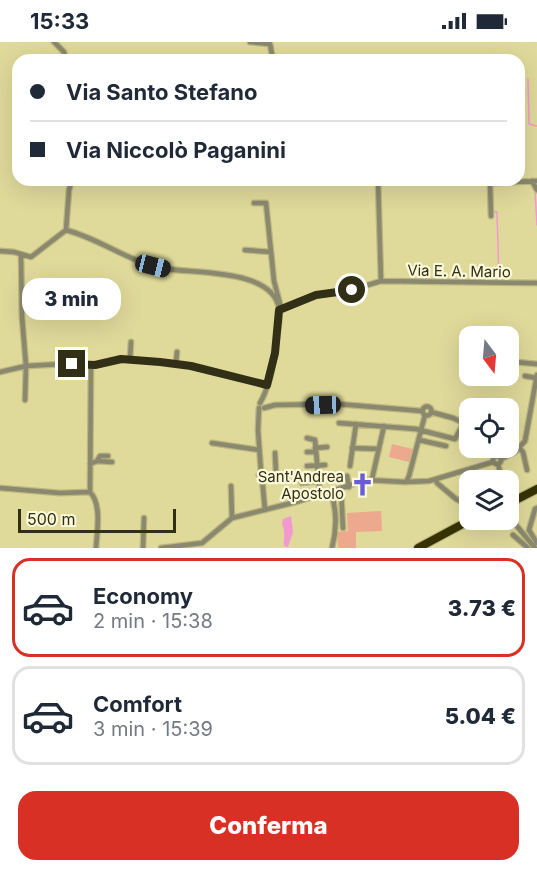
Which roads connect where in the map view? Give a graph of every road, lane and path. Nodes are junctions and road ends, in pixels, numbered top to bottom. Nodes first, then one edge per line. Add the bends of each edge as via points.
1 (54, 42) edge
2 (250, 42) edge
3 (64, 54) edge
4 (272, 54) edge
5 (535, 181) edge
6 (70, 186) edge
7 (378, 186) edge
8 (490, 186) edge
9 (537, 190) edge
10 (254, 203) dead end
11 (491, 216) dead end
12 (66, 230) junction
13 (245, 250) dead end
14 (0, 251) edge
15 (271, 252) junction
16 (21, 255) junction
17 (381, 281) junction
18 (537, 283) edge
19 (279, 302) junction
20 (280, 310) junction
21 (132, 342) dead end
22 (177, 352) dead end
23 (130, 359) junction
24 (519, 362) edge
25 (176, 363) junction
26 (537, 364) edge
27 (26, 366) junction
28 (91, 366) junction
29 (0, 372) edge
30 (525, 376) dead end
31 (537, 377) edge
32 (267, 385) junction
33 (25, 400) dead end
34 (262, 406) junction
35 (431, 412) junction
36 (424, 413) junction
37 (459, 421) edge
38 (339, 423) dead end
39 (356, 424) junction
40 (384, 426) junction
41 (422, 430) junction
42 (459, 432) edge
43 (307, 438) dead end
44 (419, 440) junction
45 (212, 442) dead end
46 (446, 446) dead end
47 (327, 447) dead end
48 (352, 448) junction
49 (379, 449) junction
50 (520, 449) junction
51 (260, 450) junction
52 (316, 450) junction
53 (306, 452) dead end
54 (275, 453) dead end
55 (108, 456) dead end
56 (497, 460) junction
57 (97, 461) junction
58 (112, 462) dead end
59 (90, 464) junction
60 (325, 465) dead end
61 (307, 466) dead end
62 (317, 466) junction
63 (350, 466) dead end
64 (500, 470) edge
65 (527, 470) dead end
66 (263, 475) junction
67 (348, 476) dead end
68 (372, 479) junction
69 (436, 480) junction
70 (318, 481) junction
71 (409, 481) junction
72 (302, 483) dead end
73 (231, 486) dead end
74 (349, 487) junction
75 (537, 487) edge
76 (0, 488) edge
77 (341, 489) junction
78 (90, 492) junction
79 (331, 492) junction
80 (320, 495) junction
81 (459, 499) edge
82 (519, 499) edge
83 (537, 508) edge
84 (265, 510) junction
85 (232, 518) junction
86 (144, 519) dead end
87 (459, 526) edge
88 (342, 528) dead end
89 (519, 529) edge
90 (459, 530) edge
91 (513, 535) dead end
92 (537, 543) edge
93 (96, 548) edge
94 (143, 548) edge
95 (161, 548) edge
96 (333, 548) edge
97 (418, 548) edge
98 (424, 548) edge
99 (528, 548) edge
100 (535, 548) edge

1 - 3 street
2 - 4 street via 270,44
5 - 9 street
6 - 12 street
7 - 17 street
8 - 11 street
10 - 15 street via 266,203
12 - 16 street via 34,256
12 - 19 street via 153,266 257,283
13 - 15 street
14 - 16 street
15 - 19 street
16 - 27 street
17 - 18 street, Via E. A. Mario
17 - 20 street, Via E. A. Mario via 316,295
19 - 20 street
20 - 32 street
21 - 23 street
22 - 25 street
23 - 25 street
23 - 28 street
24 - 26 street
25 - 32 street
27 - 28 street
27 - 29 street
27 - 33 street
28 - 59 street
30 - 31 street
31 - 50 street
32 - 34 street
34 - 36 street via 338,404
34 - 51 street
35 - 36 street
35 - 36 street via 427,406
35 - 37 street
36 - 41 street
38 - 39 street
39 - 40 street
39 - 48 street
40 - 41 street
40 - 49 street
41 - 42 street via 456,439
41 - 44 street
43 - 52 street via 315,440
44 - 46 street
44 - 71 street
45 - 51 street
47 - 52 street
48 - 49 street
48 - 63 street
49 - 68 street
50 - 56 street
50 - 65 street
51 - 66 street
52 - 53 street
52 - 62 street
54 - 66 street via 276,473
55 - 57 street via 100,456
56 - 64 street
56 - 69 street
57 - 58 street
57 - 59 street
59 - 78 street
60 - 62 street
61 - 62 street
62 - 70 street
66 - 84 street
67 - 74 street
68 - 71 street
68 - 74 street
69 - 71 street
69 - 81 street
70 - 72 street
70 - 80 street
73 - 85 street
74 - 77 street
75 - 82 highway
76 - 78 street
77 - 79 street
77 - 88 street
78 - 93 street via 97,509
79 - 80 street
79 - 96 street via 336,506
80 - 84 street
83 - 92 street via 529,530
84 - 85 street
85 - 95 street via 202,543
86 - 94 street
87 - 97 highway
89 - 100 street
90 - 98 highway
91 - 99 street

